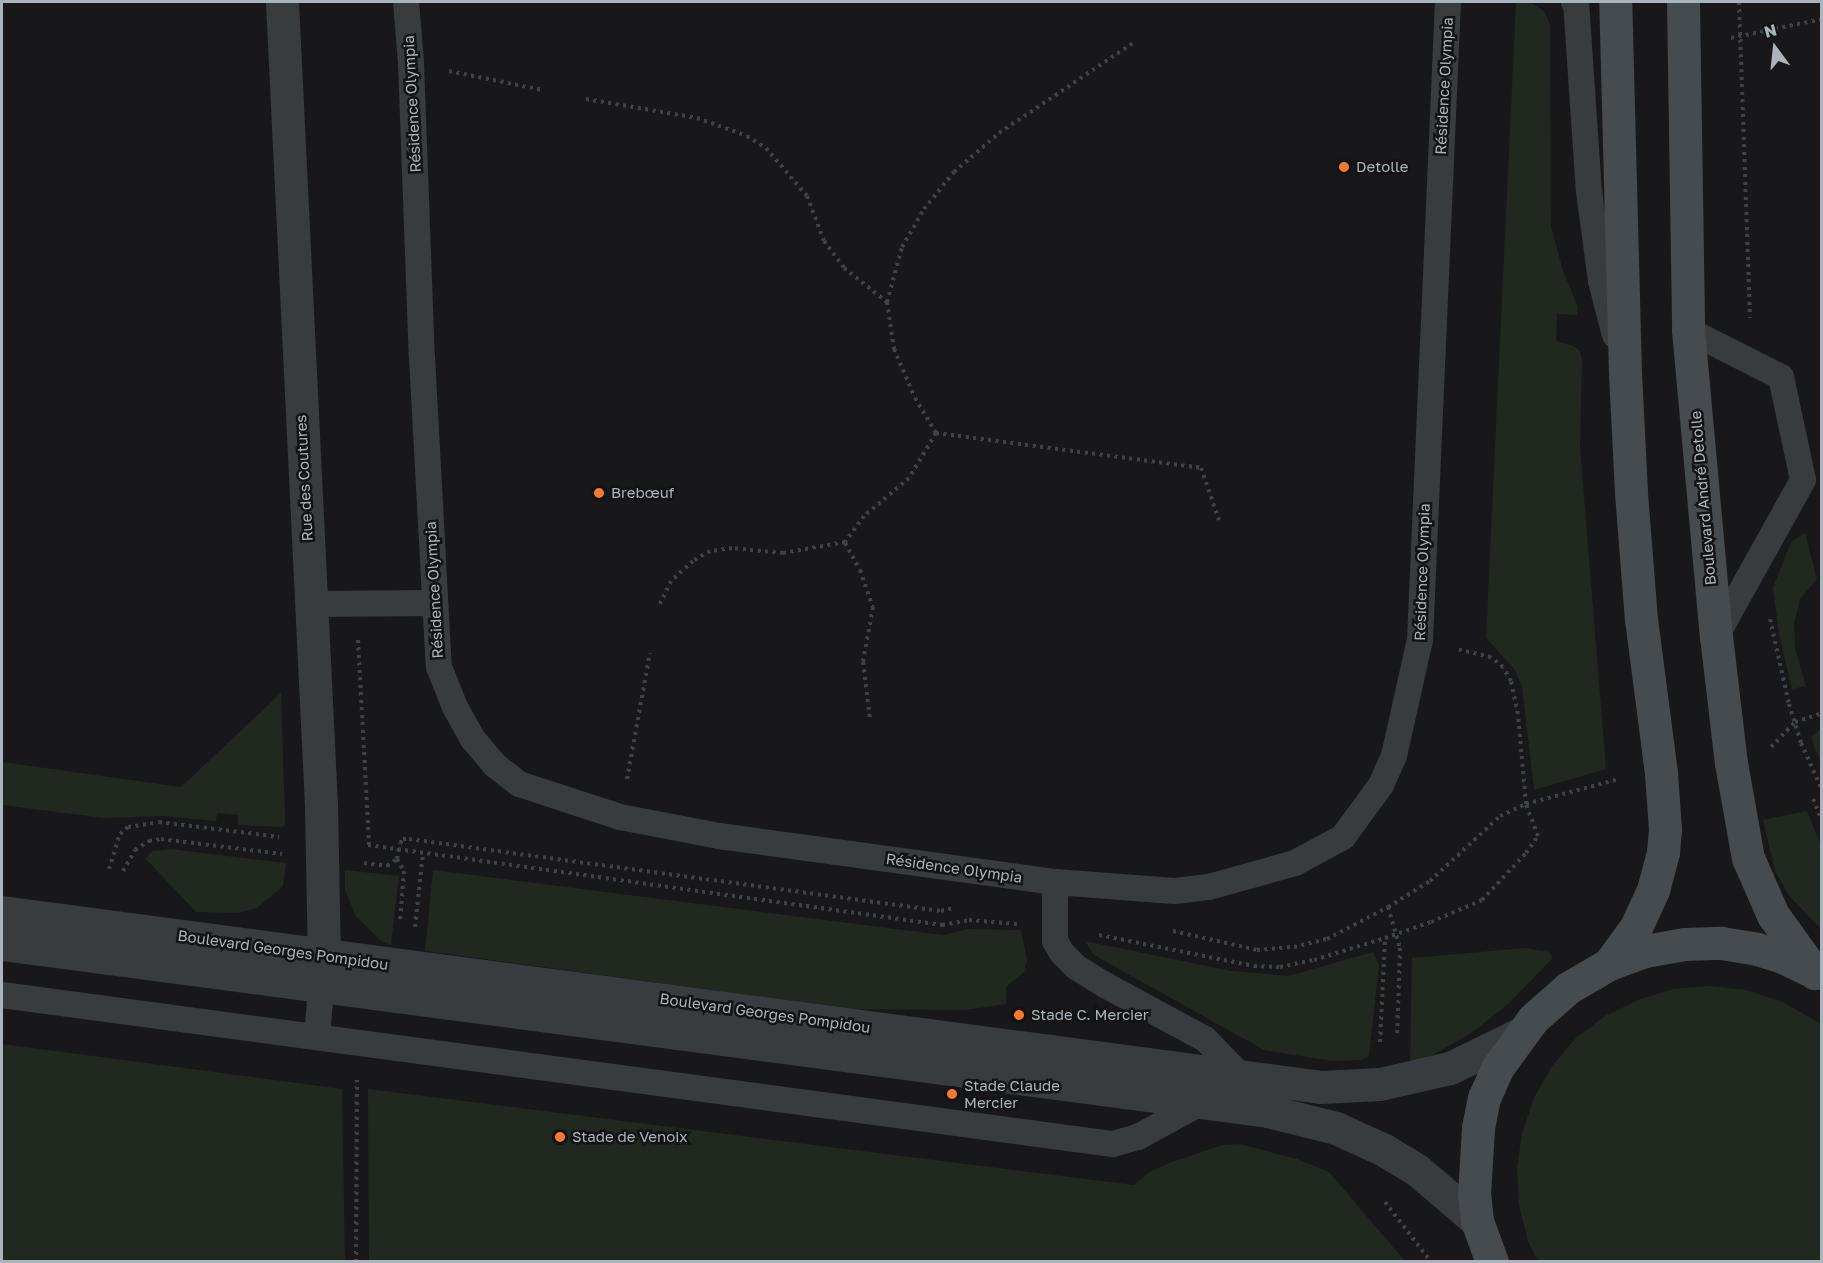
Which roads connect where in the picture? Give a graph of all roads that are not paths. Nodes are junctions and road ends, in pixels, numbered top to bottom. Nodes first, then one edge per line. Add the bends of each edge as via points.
1 (282, 2) edge
2 (406, 2) edge
3 (1448, 2) edge
4 (1574, 2) edge
5 (1616, 2) edge
6 (1683, 2) edge
7 (1688, 330) junction
8 (1625, 374) junction
9 (435, 603) junction
10 (310, 604) junction
11 (1716, 636) junction
12 (1055, 882) junction
13 (2, 912) edge
14 (2, 944) edge
15 (1609, 964) junction
16 (323, 971) junction
17 (1818, 975) edge
18 (2, 995) edge
19 (1520, 1034) junction
20 (316, 1036) junction
21 (1240, 1076) junction
22 (1204, 1101) junction
23 (1477, 1221) junction
24 (1492, 1262) edge

1 - 10 street, Rue des Coutures
2 - 9 lane, Résidence Olympia
3 - 12 lane, Résidence Olympia via 1420,640 1394,756 1381,785 1343,837 1295,863 1209,887 1175,891
4 - 8 lane via 1589,191 1601,281
5 - 8 main road
6 - 7 main road, Boulevard André Detolle
7 - 11 main road, Boulevard André Detolle
7 - 11 lane via 1781,377 1803,480
8 - 15 main road via 1641,620 1665,829 1653,891 1636,927
9 - 10 lane
9 - 12 lane, Résidence Olympia via 439,667 455,707 473,739 496,766 519,784 620,817 719,836
10 - 16 street, Rue des Coutures via 321,805
11 - 17 main road, Boulevard André Detolle via 1738,810 1748,858 1773,915
12 - 21 lane via 1055,941 1062,953 1104,985 1204,1039
13 - 16 street, Boulevard Georges Pompidou
14 - 16 street, Boulevard Georges Pompidou
15 - 17 main road via 1645,951 1721,943 1783,957
15 - 19 main road via 1568,988
16 - 20 lane
16 - 21 street, Boulevard Georges Pompidou
16 - 22 street, Boulevard Georges Pompidou
18 - 20 lane
19 - 21 street, Boulevard Georges Pompidou via 1450,1068 1380,1084 1320,1087
19 - 23 main road via 1498,1066 1484,1098 1474,1155
20 - 22 lane via 1113,1144 1138,1137
22 - 23 street, Boulevard Georges Pompidou via 1268,1111 1358,1137 1417,1170
23 - 24 main road

